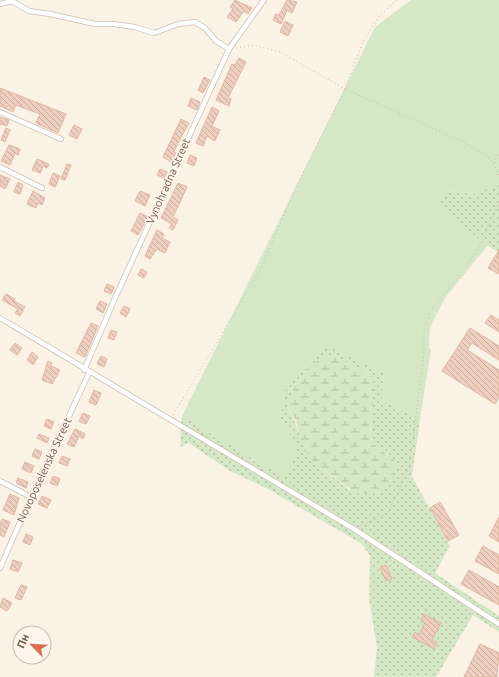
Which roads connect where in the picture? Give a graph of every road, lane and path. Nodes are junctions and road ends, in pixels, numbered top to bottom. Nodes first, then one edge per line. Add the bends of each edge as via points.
1 (12, 0) edge
2 (264, 0) edge
3 (397, 0) edge
4 (0, 4) edge
5 (229, 49) junction
6 (345, 89) junction
7 (0, 112) edge
8 (61, 139) dead end
9 (499, 153) edge
10 (494, 163) junction
11 (0, 167) edge
12 (499, 176) edge
13 (42, 188) dead end
14 (499, 203) edge
15 (0, 318) edge
16 (84, 370) junction
17 (90, 373) junction
18 (170, 420) junction
19 (0, 482) edge
20 (31, 497) junction
21 (354, 529) junction
22 (0, 568) edge
23 (499, 624) edge

1 - 4 street
1 - 5 street via 29,11 154,32 178,24 195,22
2 - 5 street, Vynohradna Street
3 - 6 path via 379,16 363,42
5 - 6 path via 254,45 280,52
5 - 16 street, Vynohradna Street
6 - 10 path via 466,143
6 - 18 path via 296,188 258,274
7 - 8 street
9 - 10 path
10 - 12 path
11 - 13 street
14 - 21 path via 477,251 430,313 424,330 424,352 409,468 387,514
15 - 16 street
16 - 17 street
17 - 18 street
17 - 20 street, Novoposelenska Street
18 - 21 street
19 - 20 street
20 - 22 street, Novoposelenska Street
21 - 23 street

